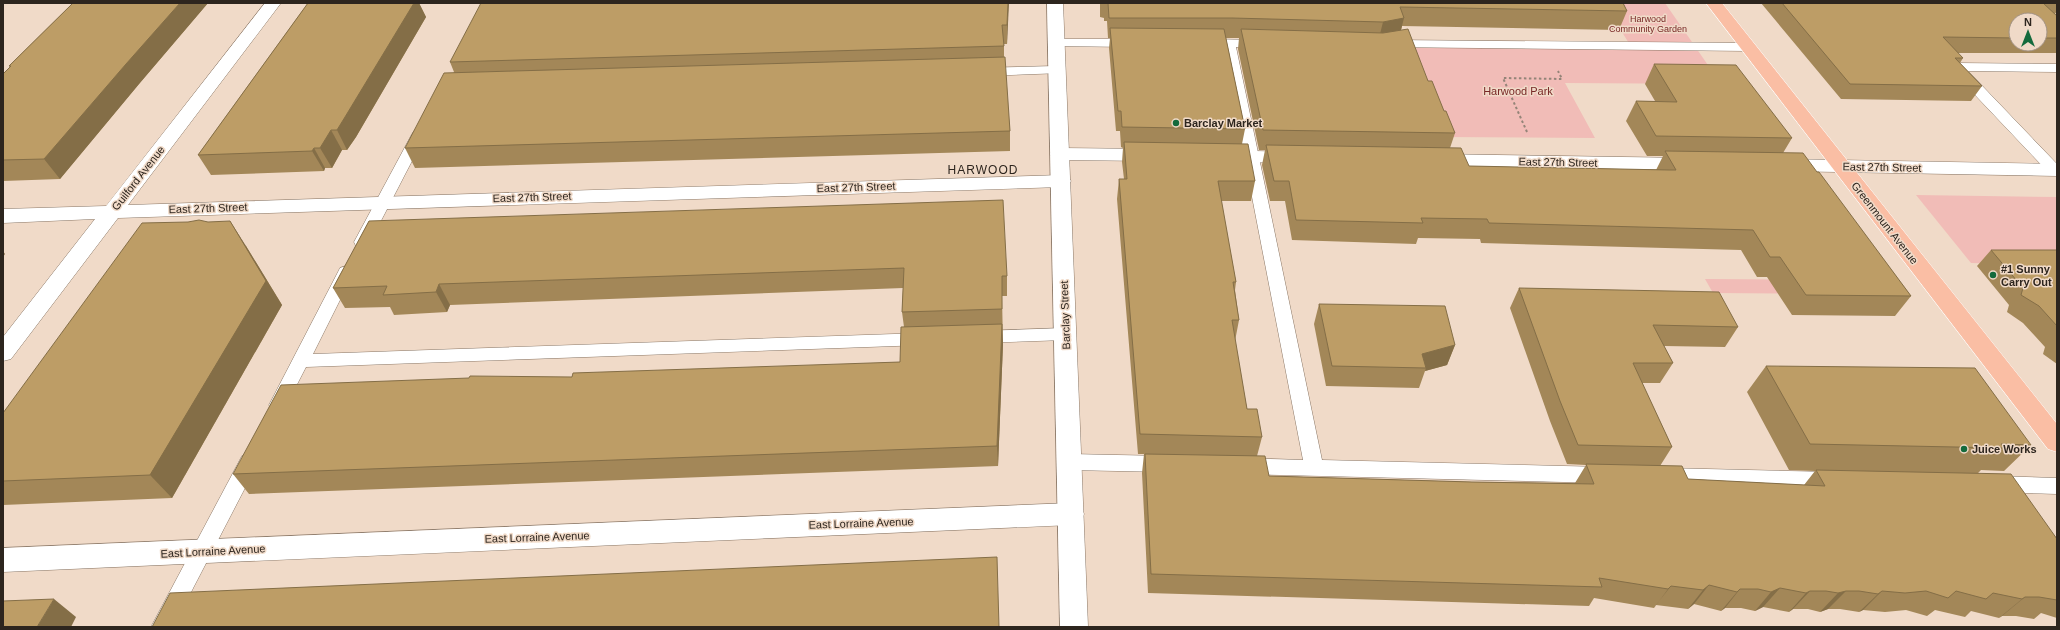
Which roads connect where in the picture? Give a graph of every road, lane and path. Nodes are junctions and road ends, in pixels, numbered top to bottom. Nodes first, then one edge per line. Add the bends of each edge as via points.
1 (273, 3) edge
2 (1055, 3) edge
3 (1714, 3) edge
4 (1056, 43) junction
5 (1143, 43) edge
6 (1190, 43) edge
7 (1229, 43) junction
8 (1276, 44) edge
9 (1378, 47) edge
10 (1748, 47) junction
11 (1554, 65) dead end
12 (2057, 68) edge
13 (1057, 70) junction
14 (969, 72) edge
15 (426, 120) edge
16 (1529, 135) dead end
17 (1060, 154) junction
18 (1172, 156) edge
19 (1204, 156) edge
20 (1252, 157) junction
21 (1314, 158) edge
22 (1416, 160) edge
23 (1709, 164) edge
24 (1765, 165) edge
25 (1841, 166) junction
26 (2055, 170) edge
27 (1061, 181) junction
28 (383, 202) junction
29 (112, 212) junction
30 (3, 216) edge
31 (1065, 334) junction
32 (938, 338) edge
33 (962, 338) edge
34 (3, 353) edge
35 (300, 361) junction
36 (271, 418) edge
37 (2057, 442) edge
38 (257, 446) edge
39 (1070, 462) junction
40 (1180, 464) edge
41 (1228, 466) edge
42 (1314, 468) junction
43 (1617, 475) edge
44 (1649, 476) edge
45 (1848, 481) edge
46 (1976, 484) edge
47 (2057, 486) edge
48 (1071, 514) junction
49 (202, 551) junction
50 (3, 560) edge
51 (162, 627) edge
52 (1074, 627) edge

1 - 29 street, Guilford Avenue
2 - 4 street, Barclay Street
3 - 10 main road, Greenmount Avenue
4 - 5 lane
4 - 13 street, Barclay Street
6 - 7 lane
7 - 8 lane
7 - 20 lane
9 - 10 lane via 1394,43
10 - 25 main road, Greenmount Avenue
11 - 16 path via 1562,79 1503,78
12 - 26 lane via 1956,67
13 - 14 lane
13 - 17 street, Barclay Street
15 - 28 lane
17 - 18 street
17 - 27 street, Barclay Street
19 - 20 street
20 - 21 street
20 - 42 lane
22 - 23 street, East 27th Street
24 - 25 street, East 27th Street
25 - 26 street, East 27th Street
25 - 37 main road, Greenmount Avenue
27 - 28 street, East 27th Street
27 - 31 street, Barclay Street
28 - 29 street, East 27th Street
28 - 35 lane
29 - 30 street, East 27th Street
29 - 34 street, Guilford Avenue
31 - 33 lane
31 - 39 street, Barclay Street
32 - 35 lane
35 - 36 lane
38 - 49 lane
39 - 40 lane
39 - 48 street, Barclay Street
41 - 42 lane
42 - 43 lane
44 - 45 lane
46 - 47 lane
48 - 49 street, East Lorraine Avenue
48 - 52 street, Barclay Street
49 - 50 street, East Lorraine Avenue
49 - 51 lane

